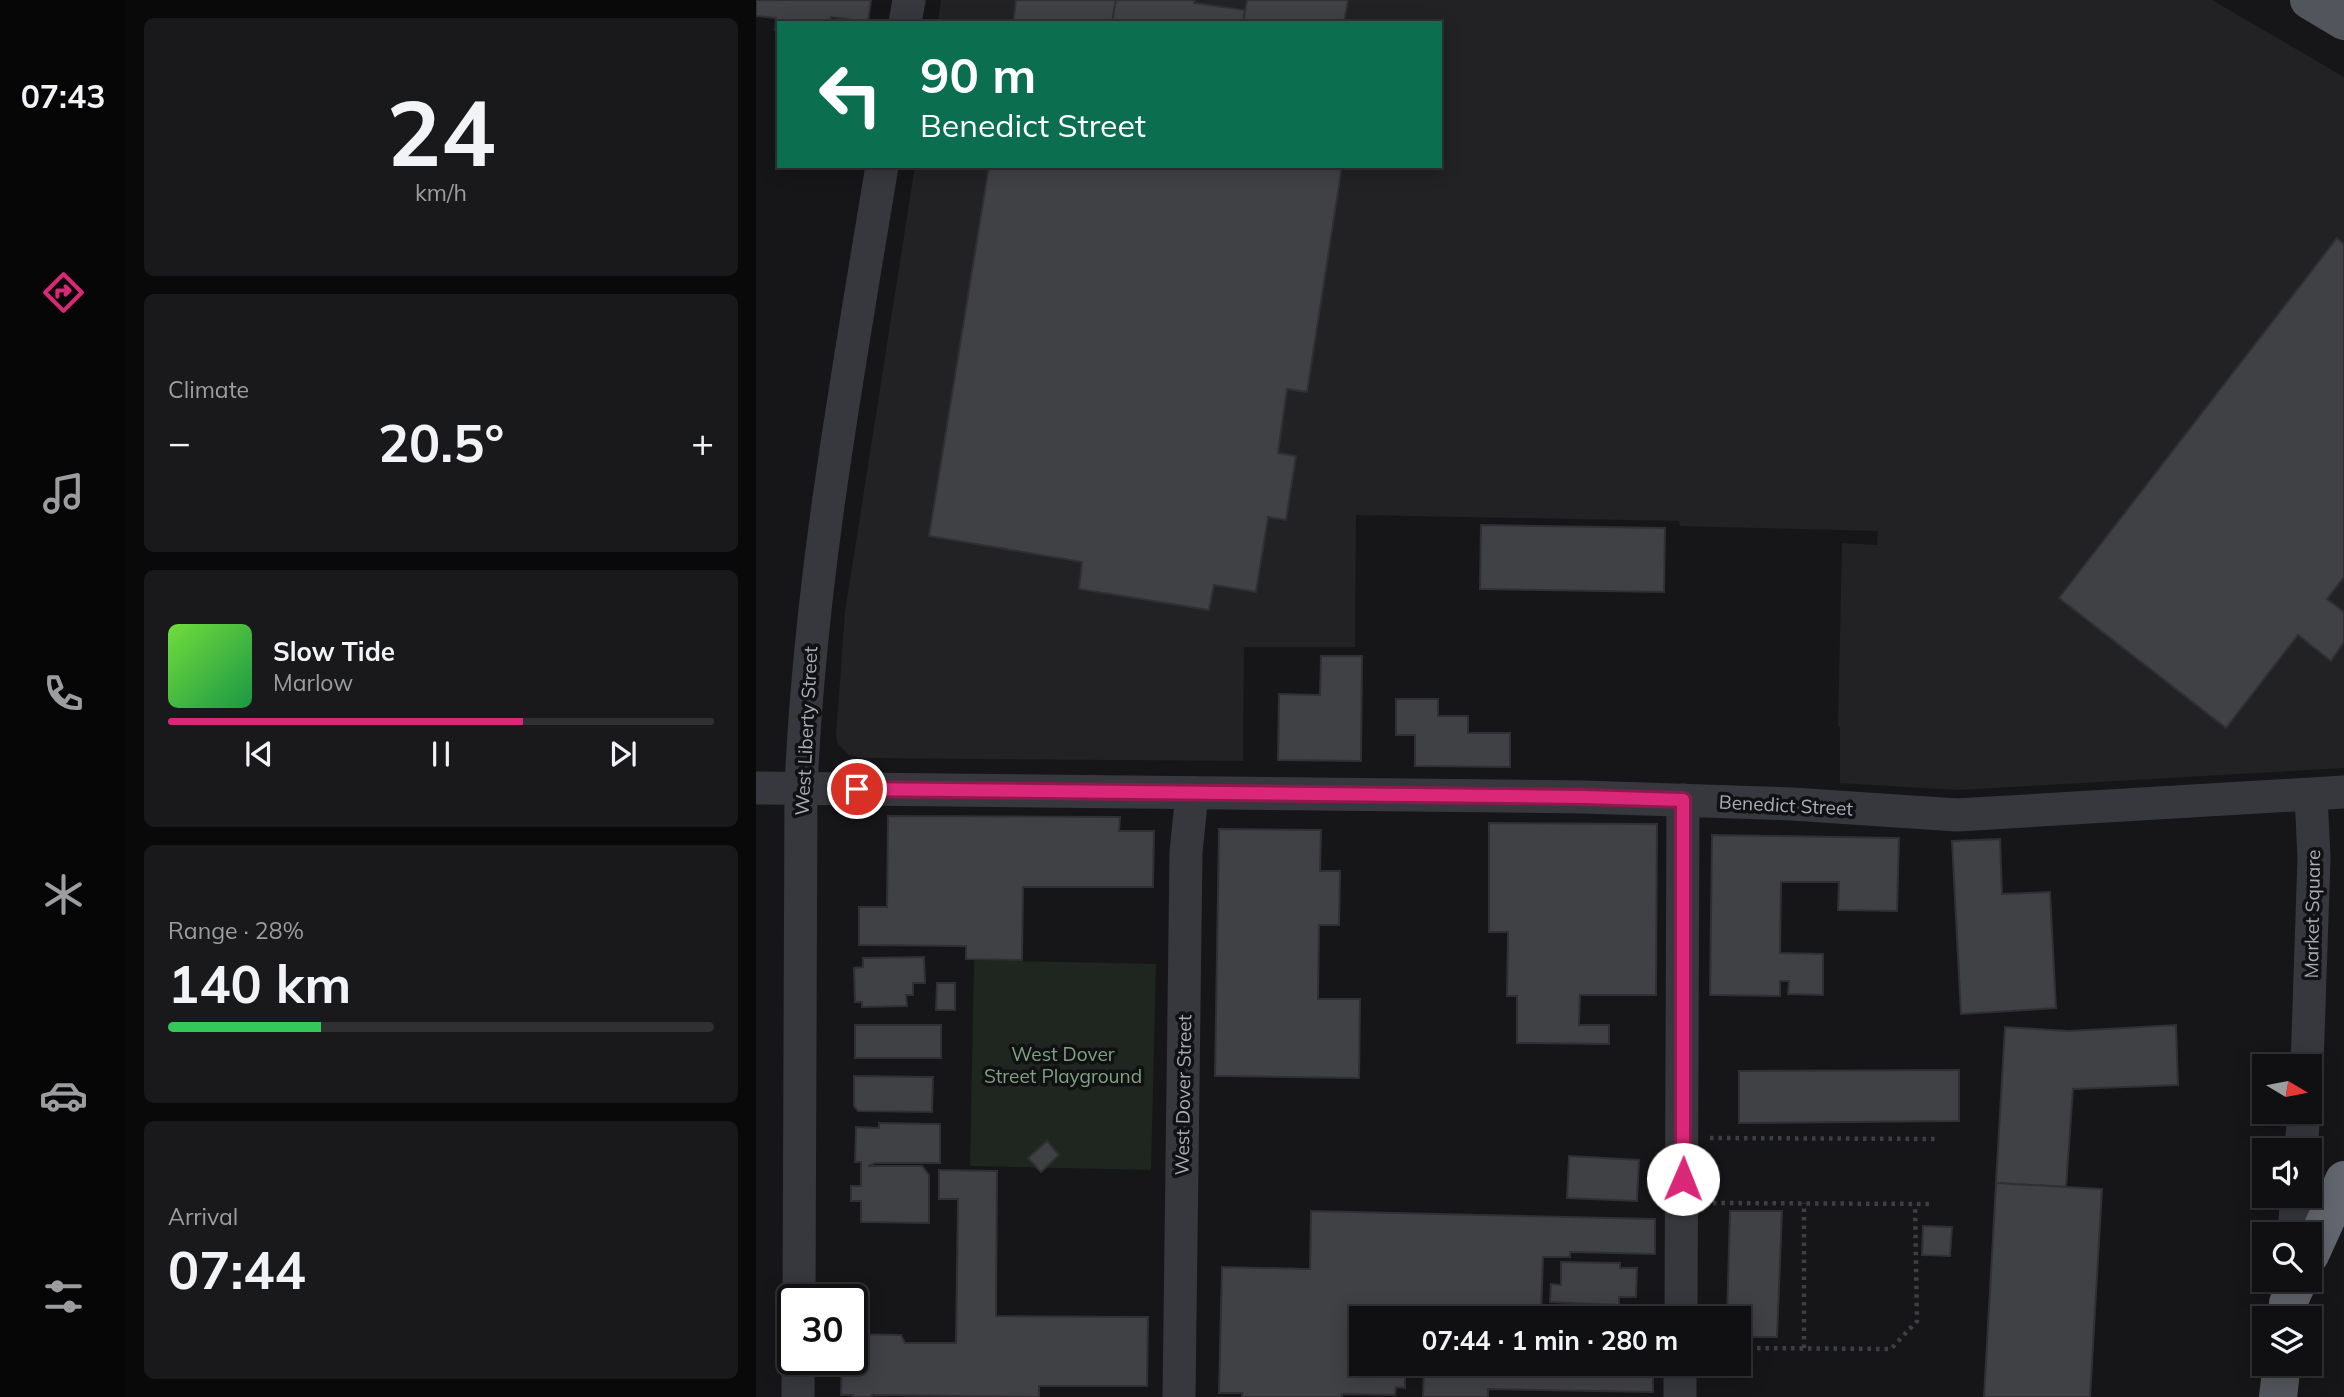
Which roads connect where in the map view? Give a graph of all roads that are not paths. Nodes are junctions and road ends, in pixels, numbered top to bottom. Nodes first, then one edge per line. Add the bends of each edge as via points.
1 (909, 0) edge
2 (2309, 0) edge
3 (905, 21) edge
4 (2344, 21) edge
5 (881, 168) edge
6 (756, 788) edge
7 (801, 788) junction
8 (2344, 792) edge
9 (1192, 793) junction
10 (2311, 795) junction
11 (1683, 800) junction
12 (2307, 1054) edge
13 (2344, 1180) edge
14 (2322, 1229) edge
15 (799, 1284) edge
16 (1681, 1306) edge
17 (798, 1375) edge
18 (1680, 1376) edge
19 (2280, 1376) edge
20 (798, 1397) edge
21 (1179, 1397) edge
22 (1680, 1397) edge
23 (2278, 1397) edge

1 - 3 street
2 - 4 main road
5 - 7 street, West Liberty Street via 820,552
6 - 7 street, Benedict Street
7 - 9 street, Benedict Street
7 - 15 street, West Liberty Street
8 - 10 street
9 - 11 street, Benedict Street
9 - 21 street, West Dover Street via 1186,852
10 - 11 street, Benedict Street via 1956,815
10 - 12 street, Market Square via 2314,858
11 - 16 street
13 - 14 highway
17 - 20 street
18 - 22 street
19 - 23 main road

